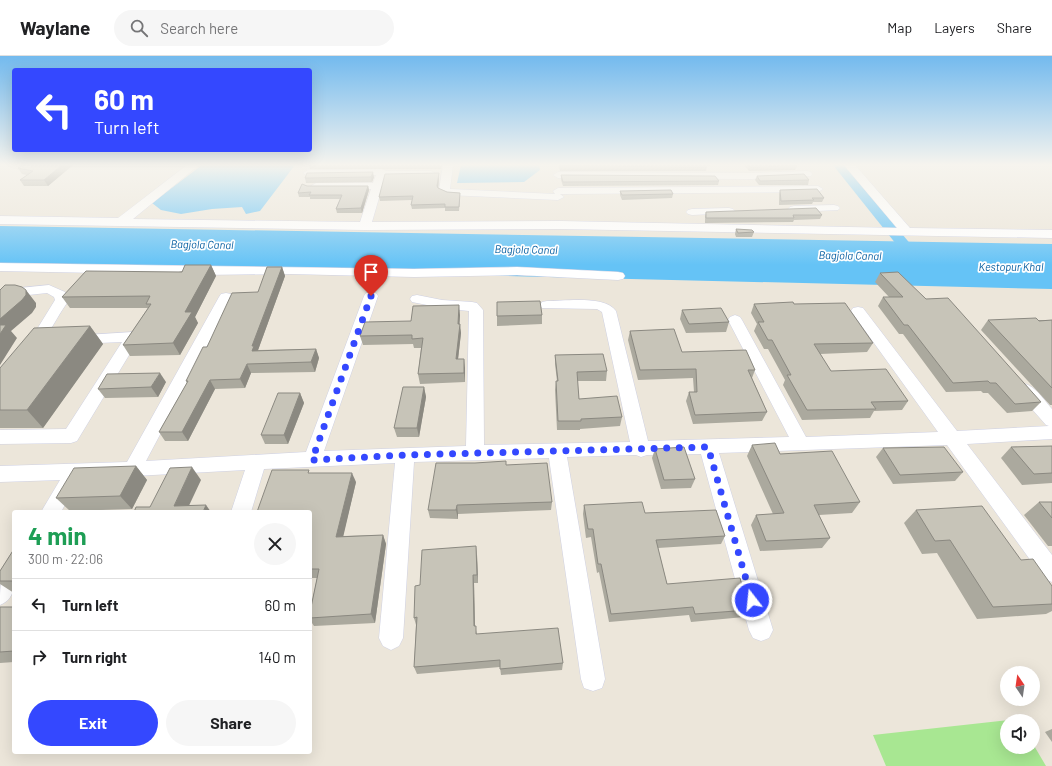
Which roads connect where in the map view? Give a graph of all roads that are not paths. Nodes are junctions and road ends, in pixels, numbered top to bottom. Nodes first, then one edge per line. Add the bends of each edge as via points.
1 (152, 198) edge
2 (374, 198) edge
3 (558, 198) edge
4 (687, 198) edge
5 (826, 198) edge
6 (876, 198) edge
7 (834, 208) junction
8 (786, 210) edge
9 (739, 211) edge
10 (692, 212) junction
11 (0, 220) edge
12 (121, 222) junction
13 (560, 224) junction
14 (365, 226) junction
15 (697, 227) junction
16 (851, 230) junction
17 (902, 231) junction
18 (1052, 234) edge
19 (0, 267) edge
20 (618, 276) dead end
21 (0, 294) edge
22 (371, 296) dead end
23 (226, 297) dead end
24 (417, 299) dead end
25 (547, 305) dead end
26 (858, 311) dead end
27 (735, 320) dead end
28 (52, 340) junction
29 (1011, 374) edge
30 (0, 380) edge
31 (1052, 420) edge
32 (1052, 432) edge
33 (0, 437) edge
34 (952, 439) junction
35 (801, 444) junction
36 (708, 447) junction
37 (641, 450) junction
38 (557, 452) junction
39 (475, 453) junction
40 (405, 455) junction
41 (312, 460) junction
42 (257, 462) junction
43 (133, 468) junction
44 (75, 472) junction
45 (0, 474) edge
46 (52, 510) edge
47 (242, 510) edge
48 (1052, 572) edge
49 (12, 575) edge
50 (0, 596) edge
51 (761, 630) dead end
52 (391, 638) dead end
53 (593, 679) dead end

1 - 12 street
2 - 14 street
3 - 13 street
4 - 10 street
5 - 7 street
6 - 17 street
7 - 8 street
7 - 16 street
9 - 10 street
10 - 15 street
11 - 12 street
12 - 14 street
13 - 14 street
13 - 15 street
15 - 16 street
16 - 17 street
17 - 18 street
19 - 20 street via 414,273 517,271
21 - 28 street via 49,289 60,295 62,300 56,307
22 - 41 street
23 - 43 street
24 - 39 street via 472,306 476,310
25 - 37 street via 599,305 609,311
26 - 34 street
27 - 35 street
28 - 30 street
28 - 33 street via 133,337 71,436
29 - 31 street
32 - 34 street
34 - 35 street
34 - 48 street
35 - 36 street
36 - 37 street
36 - 51 street
37 - 38 street
38 - 39 street
38 - 53 street
39 - 40 street
40 - 41 street
40 - 52 street
41 - 42 street
42 - 43 street
42 - 47 street
43 - 44 street
44 - 45 street
44 - 46 street
49 - 50 street

